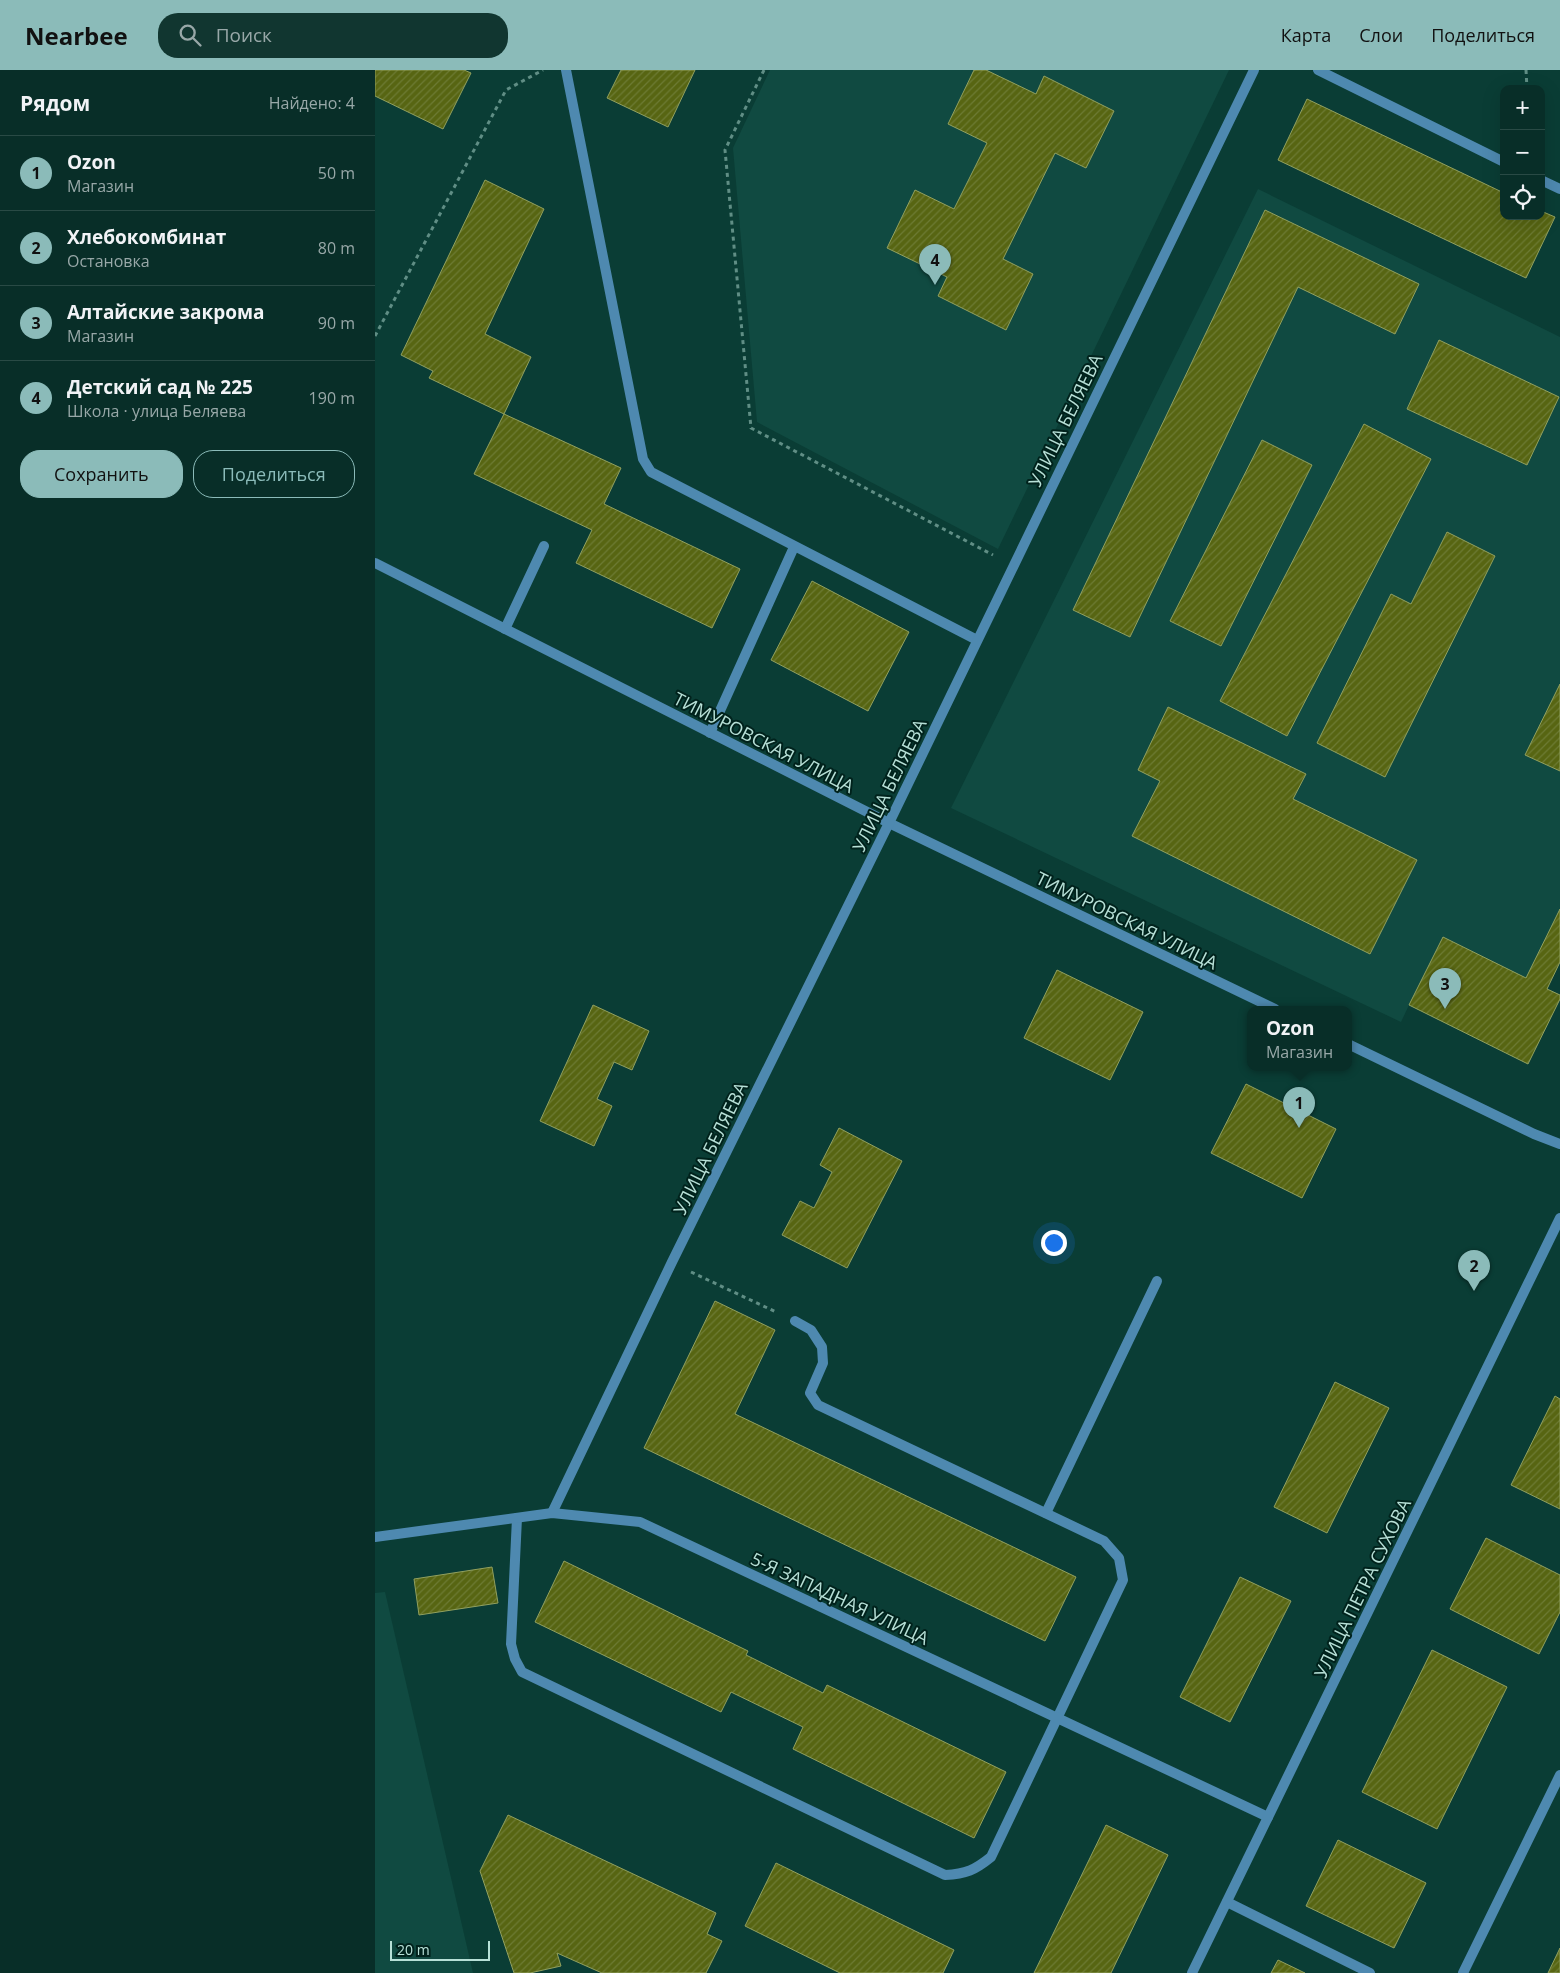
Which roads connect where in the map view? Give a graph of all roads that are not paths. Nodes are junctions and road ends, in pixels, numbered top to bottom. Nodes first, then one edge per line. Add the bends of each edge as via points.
1 (566, 70) edge
2 (1254, 70) edge
3 (1317, 70) edge
4 (1500, 160) edge
5 (1545, 182) edge
6 (1560, 189) edge
7 (544, 546) dead end
8 (794, 547) junction
9 (375, 563) edge
10 (505, 629) junction
11 (977, 640) junction
12 (710, 733) junction
13 (889, 823) junction
14 (1269, 1006) edge
15 (1352, 1046) edge
16 (1560, 1144) edge
17 (1560, 1218) edge
18 (1157, 1281) dead end
19 (795, 1321) road end
20 (1046, 1512) junction
21 (552, 1513) junction
22 (517, 1518) junction
23 (375, 1537) edge
24 (1058, 1718) junction
25 (1560, 1775) edge
26 (1268, 1817) junction
27 (1227, 1902) junction
28 (1192, 1973) edge
29 (1370, 1973) edge
30 (1463, 1973) edge

1 - 8 street via 643,459 651,472 663,480
2 - 11 street, УЛИЦА БЕЛЯЕВА
3 - 4 street
5 - 6 street
7 - 10 street
8 - 11 street
8 - 12 street
9 - 10 street, ТИМУРОВСКАЯ УЛИЦА
10 - 12 street, ТИМУРОВСКАЯ УЛИЦА
11 - 13 street, УЛИЦА БЕЛЯЕВА
12 - 13 street, ТИМУРОВСКАЯ УЛИЦА
13 - 14 street, ТИМУРОВСКАЯ УЛИЦА
13 - 21 street, УЛИЦА БЕЛЯЕВА
15 - 16 street
17 - 26 street, УЛИЦА ПЕТРА СУХОВА
18 - 20 street
19 - 20 street via 811,1330 822,1347 823,1364 810,1392 818,1404
20 - 24 street via 1104,1541 1119,1558 1123,1580
21 - 22 street, 5-Я ЗАПАДНАЯ УЛИЦА
21 - 24 street, 5-Я ЗАПАДНАЯ УЛИЦА via 640,1522
22 - 23 street, 5-Я ЗАПАДНАЯ УЛИЦА
22 - 24 street via 511,1644 523,1672 945,1875 965,1874 991,1857
24 - 26 street, 5-Я ЗАПАДНАЯ УЛИЦА
25 - 30 street
26 - 27 street, УЛИЦА ПЕТРА СУХОВА
27 - 28 street, УЛИЦА ПЕТРА СУХОВА
27 - 29 street

